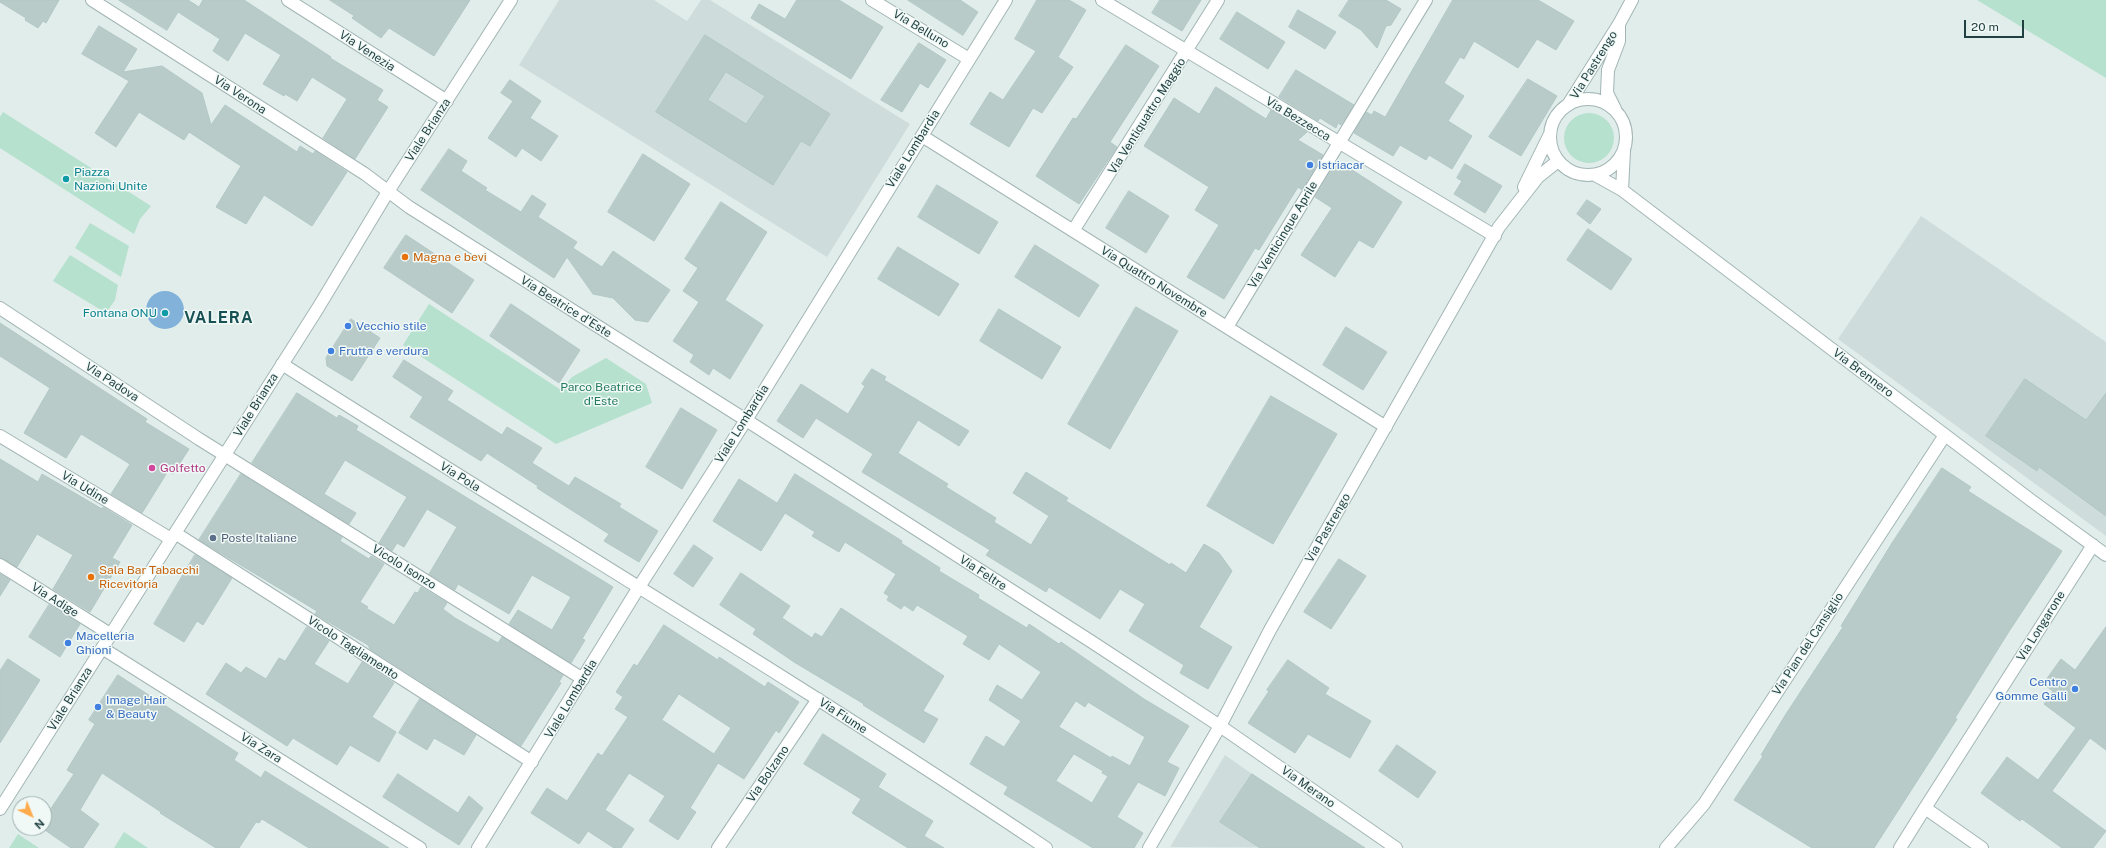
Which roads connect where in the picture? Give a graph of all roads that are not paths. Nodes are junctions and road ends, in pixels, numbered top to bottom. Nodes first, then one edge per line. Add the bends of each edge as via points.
1 (92, 0) edge
2 (288, 0) edge
3 (511, 0) edge
4 (872, 0) edge
5 (1006, 0) edge
6 (1102, 0) edge
7 (1218, 0) edge
8 (1426, 0) edge
9 (1632, 0) edge
10 (1619, 24) junction
11 (1187, 52) junction
12 (969, 59) junction
13 (447, 101) junction
14 (1568, 105) junction
15 (1617, 112) junction
16 (1550, 134) junction
17 (922, 136) junction
18 (1339, 144) junction
19 (1625, 147) junction
20 (1558, 161) junction
21 (1594, 175) junction
22 (389, 190) junction
23 (1622, 190) junction
24 (1512, 211) junction
25 (1073, 231) junction
26 (1495, 236) junction
27 (0, 308) edge
28 (1227, 327) junction
29 (282, 364) junction
30 (746, 420) junction
31 (1386, 427) junction
32 (1945, 435) junction
33 (0, 436) edge
34 (225, 455) junction
35 (173, 536) junction
36 (2093, 545) junction
37 (2106, 555) edge
38 (0, 565) edge
39 (639, 587) junction
40 (110, 634) junction
41 (102, 648) junction
42 (583, 680) junction
43 (818, 699) junction
44 (1220, 726) junction
45 (532, 762) junction
46 (1925, 808) junction
47 (0, 809) edge
48 (420, 848) edge
49 (478, 848) edge
50 (718, 848) edge
51 (1046, 848) edge
52 (1149, 848) edge
53 (1396, 848) edge
54 (1666, 848) edge
55 (1900, 848) edge
56 (1982, 848) edge

1 - 22 street, Via Verona
2 - 13 street, Via Venezia
3 - 13 street, Viale Brianza
4 - 12 street, Via Belluno
5 - 12 street, Viale Lombardia
6 - 11 street, Via Bezzecca
7 - 11 street, Via Ventiquattro Maggio
8 - 18 street, Via Venticinque Aprile
9 - 10 street, Via Pastrengo
10 - 14 street, Via Pastrengo
10 - 15 street, Via Pastrengo via 1619,41 1608,70 1607,93
11 - 18 street, Via Bezzecca
11 - 25 street, Via Ventiquattro Maggio
12 - 17 street, Viale Lombardia
13 - 22 street, Viale Brianza
14 - 15 street via 1580,100 1598,100
14 - 16 street via 1553,122
15 - 19 street via 1624,125
16 - 20 street
16 - 24 street, Via Pastrengo
17 - 25 street, Via Quattro Novembre
17 - 30 street, Viale Lombardia
18 - 26 street, Via Bezzecca
18 - 28 street, Via Venticinque Aprile
19 - 21 street via 1619,160 1607,170
19 - 23 street
20 - 21 street via 1570,170 1583,175
20 - 24 street, Via Pastrengo via 1538,177
21 - 23 street, Via Brennero
22 - 29 street, Viale Brianza
22 - 30 street, Via Beatrice d'Este via 410,207
23 - 32 street, Via Brennero
24 - 26 street, Via Pastrengo
25 - 28 street, Via Quattro Novembre
26 - 31 street, Via Pastrengo
27 - 34 street, Via Padova
28 - 31 street, Via Quattro Novembre
29 - 34 street, Viale Brianza
29 - 39 street, Via Pola
30 - 39 street, Viale Lombardia
30 - 44 street, Via Feltre
31 - 44 street, Via Pastrengo via 1270,630
32 - 36 street, Via Brennero
32 - 54 street, Via Pian del Cansiglio via 1704,804
33 - 35 street, Via Udine
34 - 35 street, Viale Brianza
34 - 42 street, Vicolo Isonzo
35 - 40 street, Viale Brianza
35 - 45 street, Vicolo Tagliamento
36 - 37 street, Via Brennero
36 - 46 street, Via Longarone
38 - 40 street, Via Adige
39 - 42 street, Viale Lombardia
39 - 43 street, Via Fiume
40 - 41 street, Viale Brianza
41 - 47 street, Viale Brianza
41 - 48 street, Via Zara
42 - 45 street, Viale Lombardia
43 - 50 street, Via Bolzano
43 - 51 street, Via Fiume
44 - 52 street, Via Pastrengo
44 - 53 street, Via Merano
45 - 49 street, Viale Lombardia
46 - 55 street, Via Longarone
46 - 56 street

